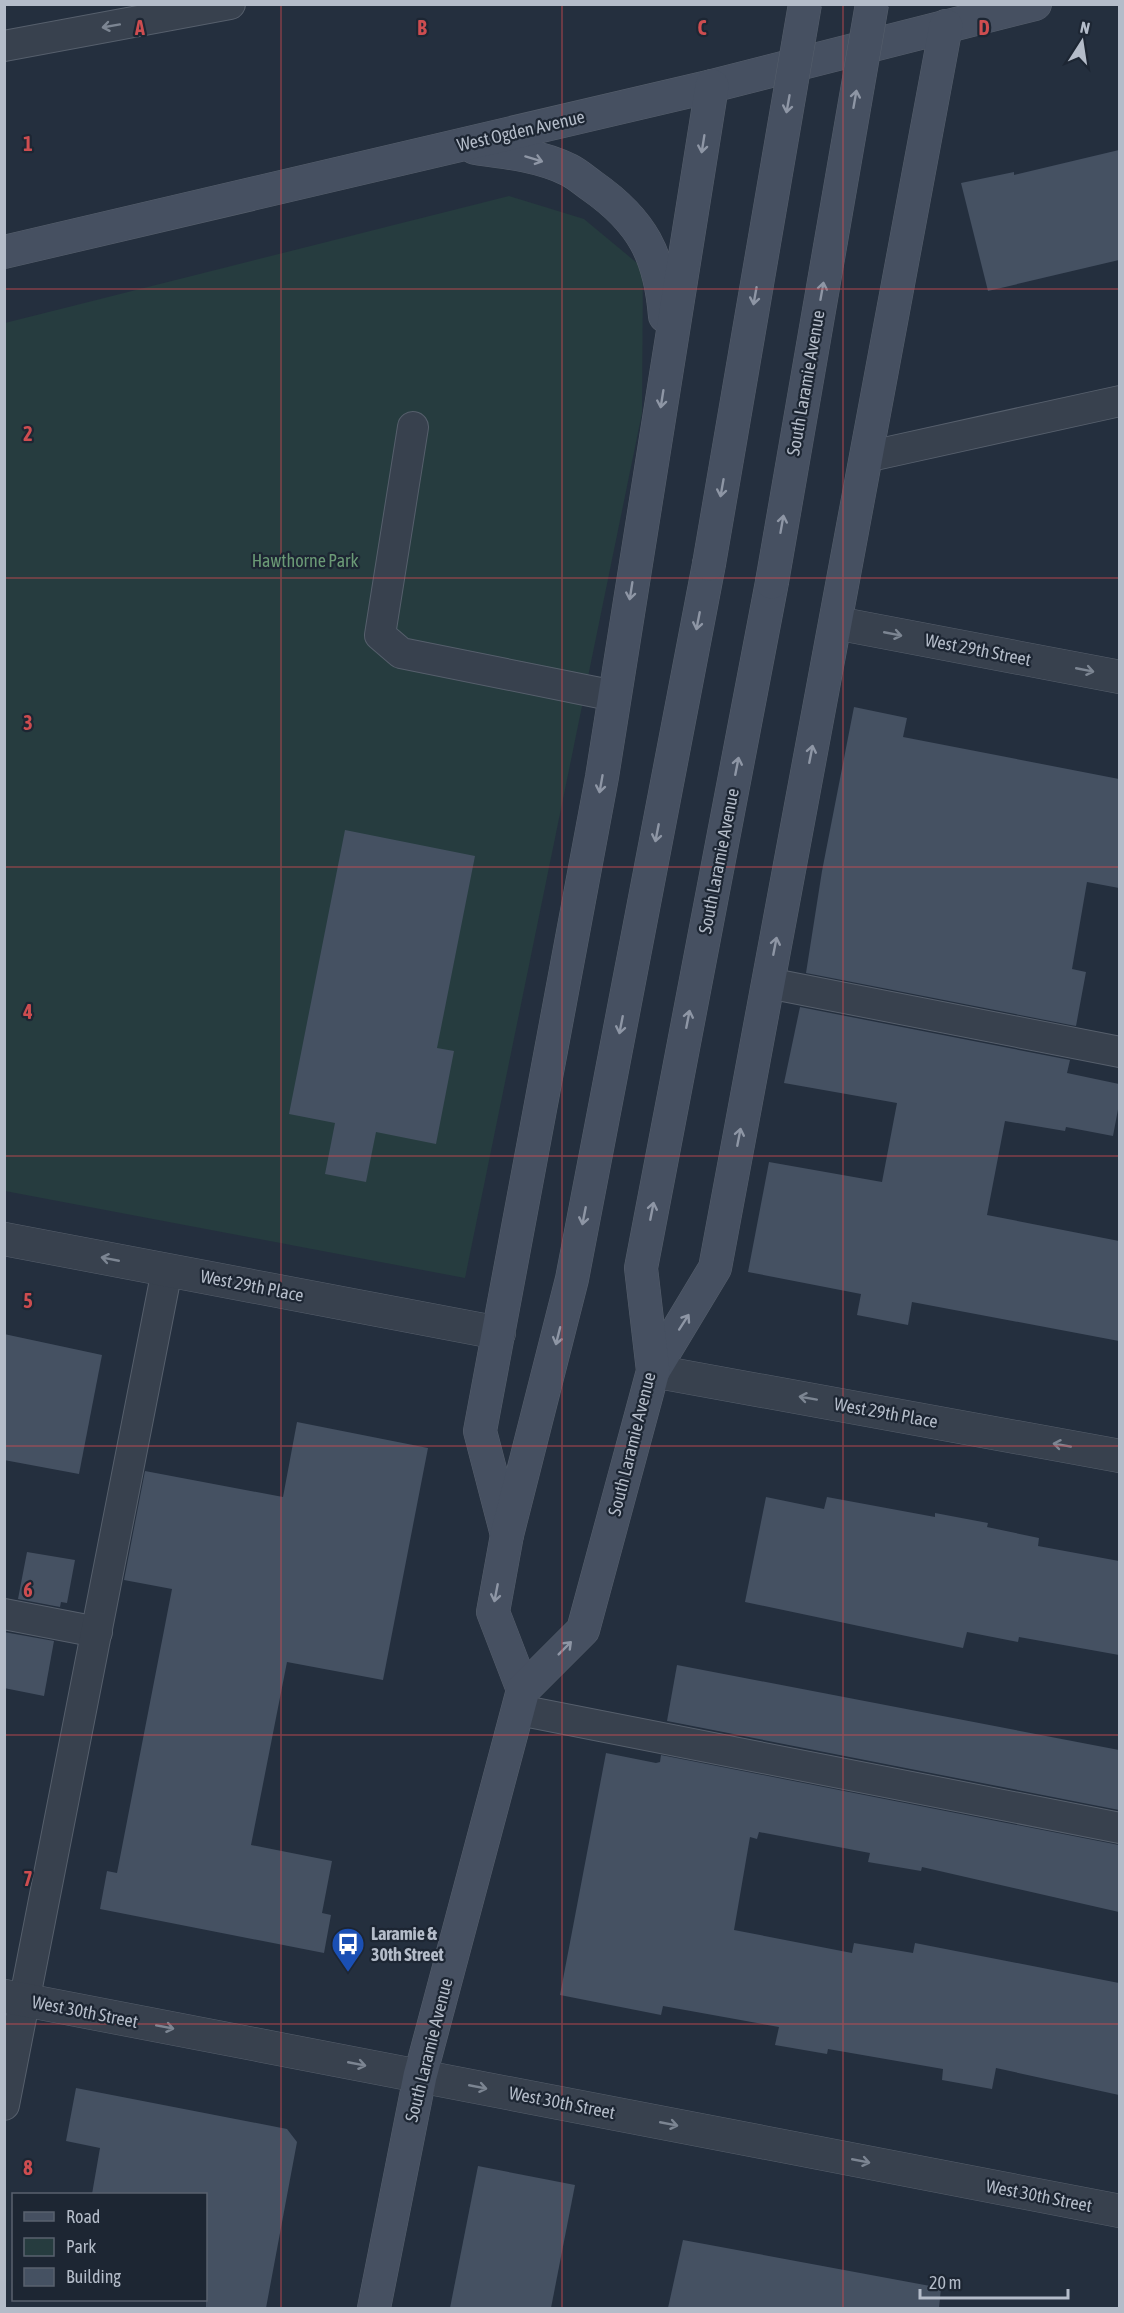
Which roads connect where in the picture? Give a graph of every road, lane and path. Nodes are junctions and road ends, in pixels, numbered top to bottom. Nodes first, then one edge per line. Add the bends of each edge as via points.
1 (230, 4) edge
2 (805, 4) edge
3 (872, 4) edge
4 (1035, 4) edge
5 (946, 26) junction
6 (4, 46) edge
7 (712, 86) junction
8 (455, 146) junction
9 (4, 252) edge
10 (669, 356) junction
11 (1119, 401) edge
12 (413, 428) dead end
13 (866, 457) junction
14 (836, 623) junction
15 (1119, 677) edge
16 (615, 696) junction
17 (768, 983) junction
18 (1119, 1052) edge
19 (4, 1239) edge
20 (167, 1270) junction
21 (499, 1333) junction
22 (653, 1371) junction
23 (1119, 1456) edge
24 (507, 1535) junction
25 (4, 1614) edge
26 (97, 1632) junction
27 (521, 1700) junction
28 (1119, 1828) edge
29 (15, 1998) edge
30 (420, 2076) junction
31 (4, 2105) edge
32 (1119, 2211) edge
33 (374, 2308) edge

1 -> 6 lane
2 -> 24 main road, bridge via 709,564 572,1279
22 -> 3 main road, South Laramie Avenue, bridge via 641,1268 772,582
4 - 5 main road, West Ogden Avenue
5 - 7 main road, West Ogden Avenue
5 - 13 main road
7 - 8 main road, West Ogden Avenue
7 -> 10 main road
8 - 9 main road, West Ogden Avenue
8 -> 10 main road via 513,153 569,170 619,205 648,244 663,284
10 -> 16 main road
11 - 13 lane
12 - 16 lane via 380,635 401,653
13 - 14 main road
14 -> 15 street, West 29th Street
17 -> 14 main road
16 -> 21 main road
17 - 18 lane
22 -> 17 main road via 715,1268
20 -> 19 street, West 29th Place
20 - 21 street, West 29th Place
20 - 26 lane
21 - 24 main road via 480,1431
23 -> 22 street, West 29th Place
27 -> 22 main road, South Laramie Avenue via 583,1630
24 -> 27 main road via 493,1612
25 - 26 lane
26 - 29 lane
27 - 28 lane
27 - 30 main road, South Laramie Avenue
29 -> 30 street, West 30th Street
29 - 31 lane
30 -> 32 street, West 30th Street
30 - 33 main road, South Laramie Avenue

